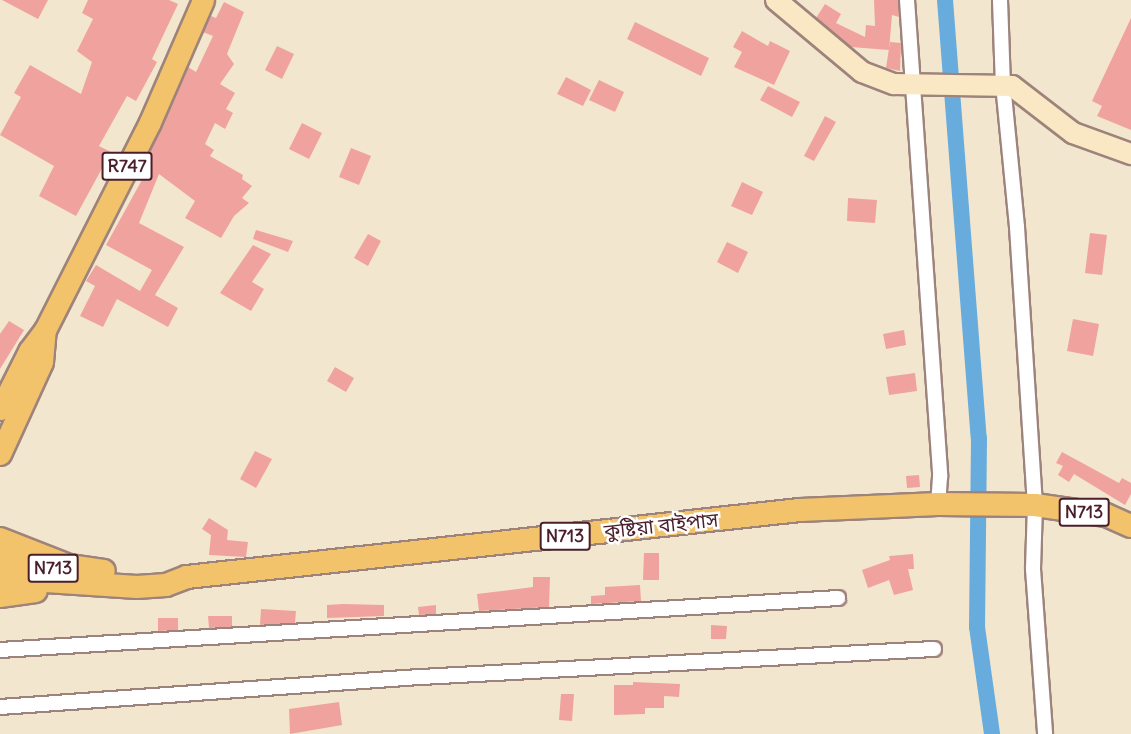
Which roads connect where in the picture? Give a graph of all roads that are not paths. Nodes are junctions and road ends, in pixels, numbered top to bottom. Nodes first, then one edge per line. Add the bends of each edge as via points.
1 (203, 0) edge
2 (776, 0) edge
3 (907, 0) edge
4 (1000, 0) edge
5 (998, 84) junction
6 (912, 85) junction
7 (1131, 154) edge
8 (45, 330) junction
9 (0, 409) edge
10 (0, 454) edge
11 (941, 504) junction
12 (1032, 505) junction
13 (1131, 526) edge
14 (0, 539) edge
15 (0, 558) edge
16 (97, 577) junction
17 (0, 578) edge
18 (0, 596) edge
19 (838, 598) dead end
20 (934, 649) dead end
21 (0, 650) edge
22 (0, 707) edge
23 (1045, 734) edge

1 - 8 main road, R747 via 150,122
2 - 6 main road via 862,72 894,84
3 - 6 street
4 - 5 street
5 - 6 main road
5 - 7 main road via 1023,93 1039,110 1073,133
5 - 12 street via 1017,227
6 - 11 street
8 - 9 main road, R747 via 29,351
8 - 10 main road via 42,362
11 - 12 highway, কুষ্টিয়া বাইপাস / N713
11 - 16 highway, কুষ্টিয়া বাইপাস / N713 via 800,510 187,577 166,585 137,587
12 - 13 highway, কুষ্টিয়া বাইপাস / N713 via 1106,515
12 - 23 street
14 - 16 highway
15 - 16 highway, কুষ্টিয়া বাইপাস / N713
16 - 17 highway, কুষ্টিয়া বাইপাস / N713
16 - 18 highway
19 - 21 street
20 - 22 street via 403,678

